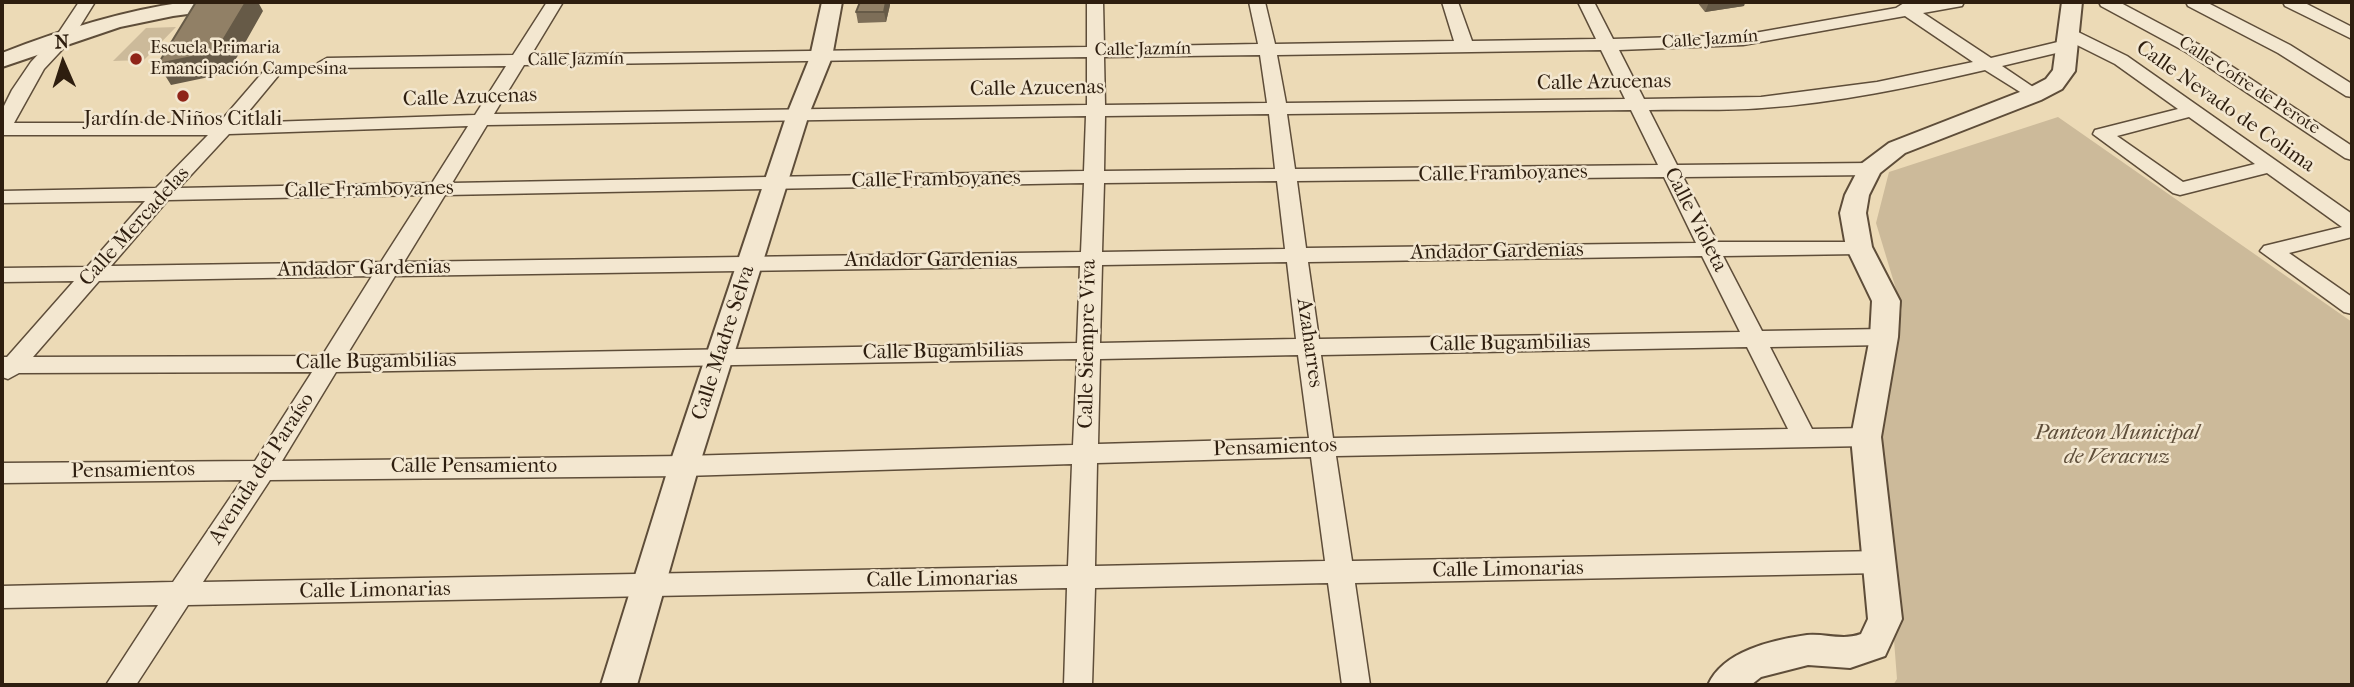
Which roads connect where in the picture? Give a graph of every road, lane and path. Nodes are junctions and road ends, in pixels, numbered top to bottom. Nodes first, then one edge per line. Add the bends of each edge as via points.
1 (87, 2) edge
2 (232, 2) edge
3 (555, 2) edge
4 (832, 2) edge
5 (1095, 2) edge
6 (1257, 2) edge
7 (1450, 2) edge
8 (1586, 2) edge
9 (1956, 2) edge
10 (2072, 2) edge
11 (2107, 2) edge
12 (2194, 2) edge
13 (2291, 2) edge
14 (1902, 6) edge
15 (2352, 34) edge
16 (66, 35) junction
17 (2067, 39) junction
18 (1608, 45) junction
19 (1465, 47) junction
20 (1269, 49) junction
21 (1096, 51) junction
22 (821, 57) junction
23 (519, 60) junction
24 (2, 61) edge
25 (327, 63) dead end
26 (1989, 65) junction
27 (269, 76) dead end
28 (2352, 92) edge
29 (2033, 95) junction
30 (1638, 106) junction
31 (1278, 109) junction
32 (1096, 111) junction
33 (2192, 111) junction
34 (798, 114) junction
35 (481, 120) junction
36 (2, 129) edge
37 (224, 129) junction
38 (2352, 154) edge
39 (2270, 166) junction
40 (1870, 169) junction
41 (1671, 172) junction
42 (1286, 176) junction
43 (1092, 177) junction
44 (777, 184) junction
45 (437, 189) junction
46 (162, 194) junction
47 (2, 197) edge
48 (2352, 224) edge
49 (2352, 231) edge
50 (1859, 247) junction
51 (1709, 249) junction
52 (1296, 255) junction
53 (1090, 260) junction
54 (751, 263) junction
55 (390, 268) junction
56 (92, 274) junction
57 (2, 275) edge
58 (2352, 307) edge
59 (1884, 337) junction
60 (1754, 340) junction
61 (1310, 348) junction
62 (1087, 350) junction
63 (720, 356) junction
64 (330, 364) junction
65 (6, 369) edge
66 (1866, 437) junction
67 (1804, 438) junction
68 (1322, 447) junction
69 (1085, 454) junction
70 (684, 466) junction
71 (264, 468) junction
72 (2, 473) edge
73 (1881, 562) junction
74 (1340, 574) junction
75 (1084, 579) junction
76 (650, 584) junction
77 (178, 596) junction
78 (2, 597) edge
79 (120, 685) edge
80 (619, 685) edge
81 (1078, 685) edge
82 (1356, 685) edge
83 (1726, 685) edge

1 - 16 street
2 - 16 street via 148,15
3 - 23 street, Avenida del Paraíso
4 - 22 street, Calle Madre Selva
5 - 21 street, Calle Siempre Viva
6 - 20 street, Azaharres
7 - 19 street
8 - 18 street, Calle Violeta
9 - 14 street, Calle Jazmín
10 - 17 street
11 - 38 street, Calle Cofre de Perote via 2192,48
12 - 28 street via 2284,49
13 - 15 street
14 - 18 street, Calle Jazmín via 1743,40
14 - 26 street
16 - 24 street
16 - 36 street via 37,66
17 - 26 street, Calle Azucenas
17 - 29 street via 2063,71 2054,84
17 - 33 street, Calle Nevado de Colima via 2121,60
18 - 19 street, Calle Jazmín
18 - 30 street, Calle Violeta
19 - 20 street, Calle Jazmín
20 - 21 street, Calle Jazmín
20 - 31 street, Azaharres
21 - 22 street, Calle Jazmín
21 - 32 street, Calle Siempre Viva
22 - 23 street, Calle Jazmín
22 - 34 street, Calle Madre Selva
23 - 25 street, Calle Jazmín
23 - 35 street, Avenida del Paraíso
26 - 29 street
26 - 30 street, Calle Azucenas via 1806,99
27 - 37 street, Calle Mercadelas
29 - 40 street via 1897,148
30 - 31 street, Calle Azucenas
30 - 41 street, Calle Violeta
31 - 32 street, Calle Azucenas
31 - 42 street, Azaharres
32 - 34 street, Calle Azucenas
32 - 43 street, Calle Siempre Viva
33 - 39 street, Calle Nevado de Colima
33 - 39 street via 2102,134 2180,189
34 - 35 street, Calle Azucenas
34 - 44 street, Calle Madre Selva
35 - 37 street, Calle Azucenas
35 - 45 street, Avenida del Paraíso
36 - 37 street, Calle Azucenas
37 - 46 street, Calle Mercadelas
39 - 48 street, Calle Nevado de Colima
40 - 41 street, Calle Framboyanes
40 - 50 street via 1853,213
41 - 42 street, Calle Framboyanes
41 - 51 street, Calle Violeta
42 - 43 street, Calle Framboyanes
42 - 52 street, Azaharres
43 - 44 street, Calle Framboyanes
43 - 53 street, Calle Siempre Viva
44 - 45 street, Calle Framboyanes
44 - 54 street, Calle Madre Selva
45 - 46 street, Calle Framboyanes
45 - 55 street, Avenida del Paraíso
46 - 47 street, Calle Framboyanes
46 - 56 street, Calle Mercadelas
49 - 58 street via 2271,251
50 - 51 street, Andador Gardenias
50 - 59 street via 1886,302
51 - 52 street, Andador Gardenias
51 - 60 street, Calle Violeta
52 - 53 street, Andador Gardenias
52 - 61 street, Azaharres
53 - 54 street, Andador Gardenias
53 - 62 street, Calle Siempre Viva
54 - 55 street, Andador Gardenias
54 - 63 street, Calle Madre Selva
55 - 56 street, Andador Gardenias
55 - 64 street, Avenida del Paraíso
56 - 57 street, Andador Gardenias
56 - 65 street, Calle Mercadelas
59 - 60 street, Calle Bugambilias
59 - 66 street
60 - 61 street, Calle Bugambilias
60 - 67 street, Calle Violeta
61 - 62 street, Calle Bugambilias
61 - 68 street, Azaharres
62 - 63 street, Calle Bugambilias
62 - 69 street, Calle Siempre Viva
63 - 64 street, Calle Bugambilias
63 - 70 street, Calle Madre Selva
64 - 65 street, Calle Bugambilias
64 - 71 street, Avenida del Paraíso
66 - 67 street, Pensamientos
66 - 73 street
67 - 68 street, Pensamientos
68 - 69 street, Pensamientos
68 - 74 street, Azaharres
69 - 70 street, Pensamientos
69 - 75 street, Calle Siempre Viva
70 - 71 street, Calle Pensamiento
70 - 76 street, Calle Madre Selva
71 - 72 street, Pensamientos
71 - 77 street, Avenida del Paraíso
73 - 74 street, Calle Limonarias
73 - 83 street via 1885,619 1873,645 1850,653 1808,650 1751,664
74 - 75 street, Calle Limonarias
74 - 82 street, Azaharres
75 - 76 street, Calle Limonarias
75 - 81 street, Calle Siempre Viva
76 - 77 street, Calle Limonarias
76 - 80 street, Calle Madre Selva
77 - 78 street, Calle Limonarias
77 - 79 street, Avenida del Paraíso

